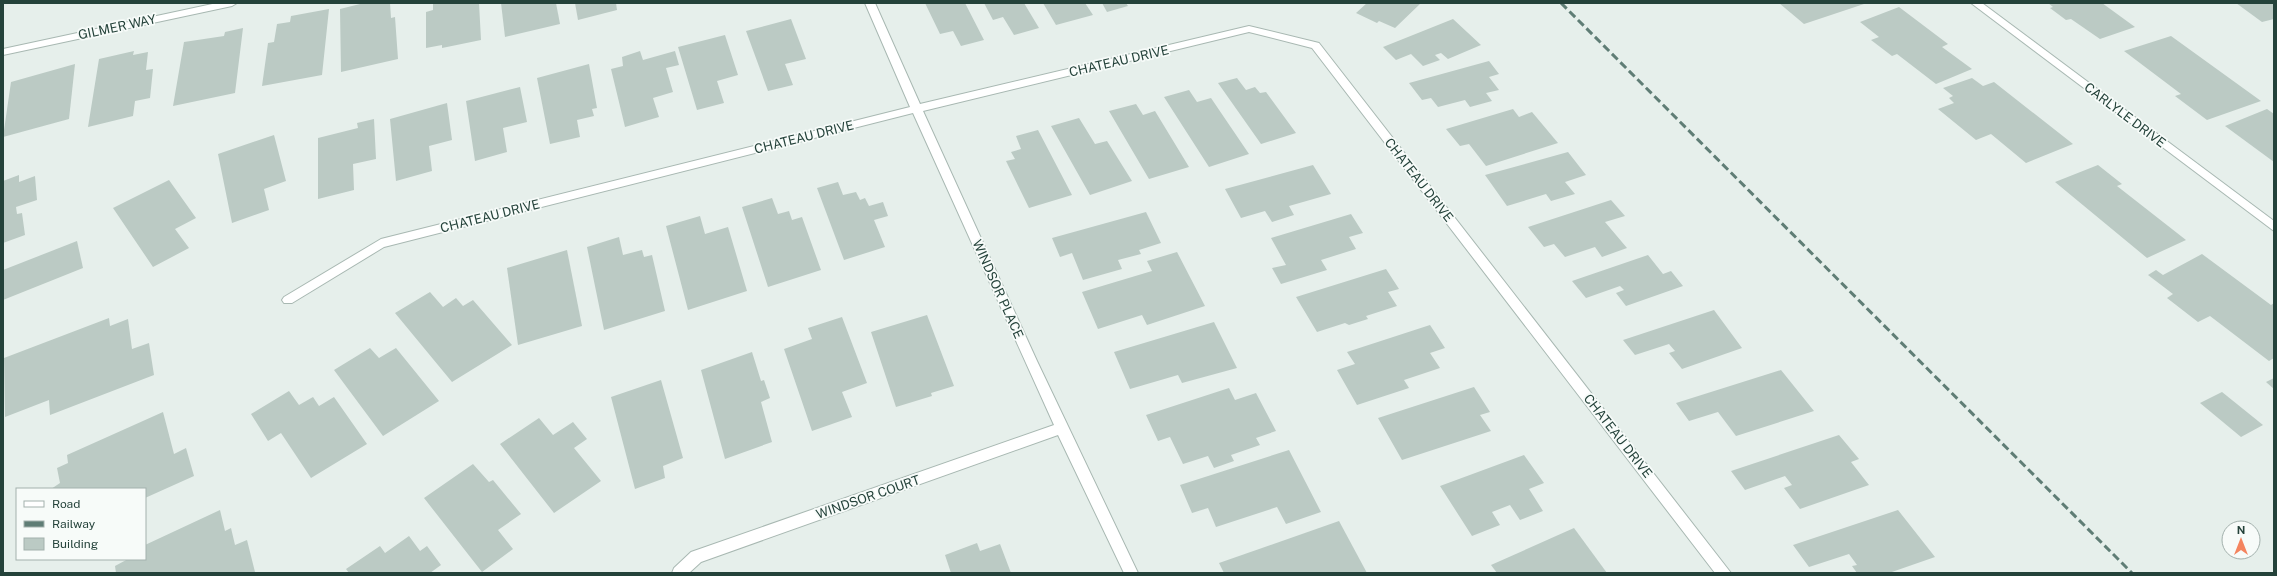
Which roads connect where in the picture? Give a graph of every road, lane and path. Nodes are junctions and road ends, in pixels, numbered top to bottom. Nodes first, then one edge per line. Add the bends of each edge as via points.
1 (232, 3) edge
2 (870, 3) edge
3 (1976, 3) edge
4 (3, 52) edge
5 (916, 109) junction
6 (2274, 227) edge
7 (288, 300) dead end
8 (1061, 428) junction
9 (679, 573) edge
10 (1131, 573) edge
11 (1724, 573) edge

1 - 4 street, GILMER WAY
2 - 5 street, WINDSOR PLACE
3 - 6 street, CARLYLE DRIVE
5 - 7 street, CHATEAU DRIVE via 381,243
5 - 8 street, WINDSOR PLACE
5 - 11 street, CHATEAU DRIVE via 1249,29 1315,45
8 - 9 street, WINDSOR COURT via 696,557
8 - 10 street, WINDSOR PLACE

